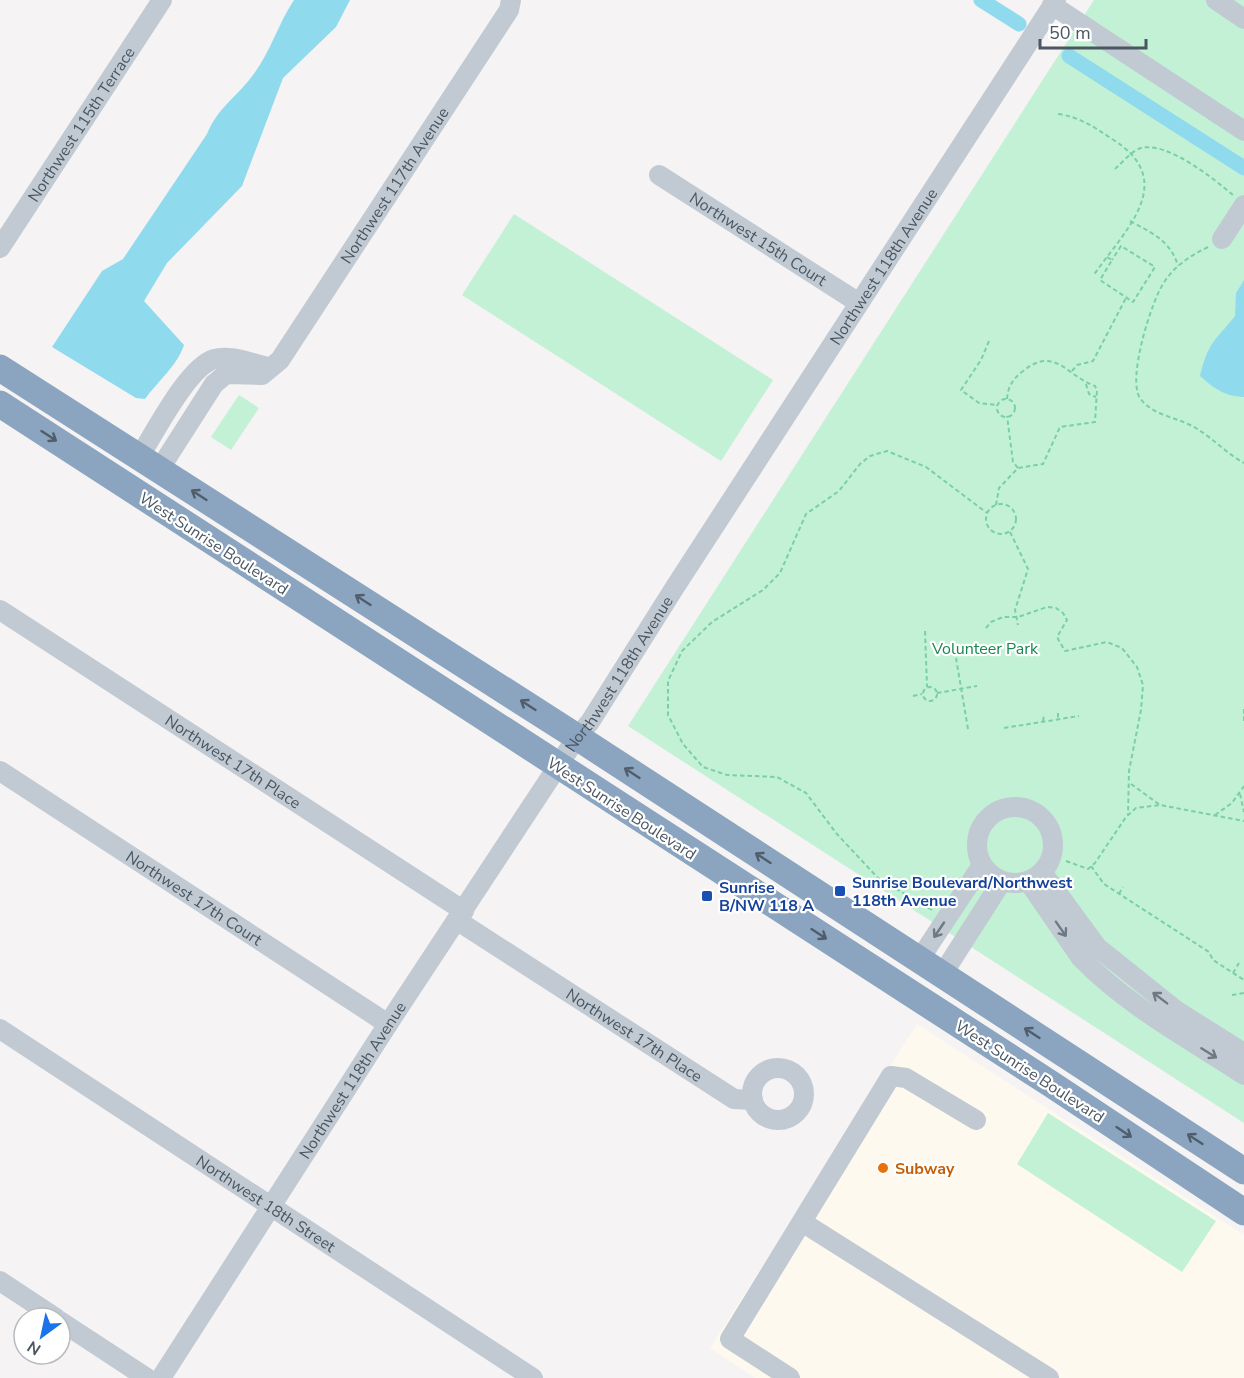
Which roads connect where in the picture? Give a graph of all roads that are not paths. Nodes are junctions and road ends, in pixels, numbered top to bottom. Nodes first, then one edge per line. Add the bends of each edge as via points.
1 (162, 0) edge
2 (511, 0) edge
3 (1216, 0) edge
4 (1054, 3) edge
5 (1244, 19) edge
6 (1244, 131) edge
7 (659, 175) dead end
8 (1240, 202) edge
9 (1222, 238) road end
10 (0, 248) edge
11 (859, 303) junction
12 (0, 368) edge
13 (271, 368) junction
14 (178, 397) junction
15 (0, 404) edge
16 (197, 410) junction
17 (149, 463) junction
18 (0, 610) edge
19 (577, 737) junction
20 (558, 766) junction
21 (0, 771) edge
22 (972, 852) junction
23 (1035, 876) junction
24 (1002, 881) junction
25 (461, 916) junction
26 (919, 960) junction
27 (942, 975) junction
28 (388, 1024) junction
29 (0, 1029) edge
30 (1244, 1053) edge
31 (1244, 1075) edge
32 (753, 1100) dead end
33 (976, 1120) dead end
34 (1244, 1171) edge
35 (271, 1207) junction
36 (1242, 1207) edge
37 (802, 1222) junction
38 (0, 1281) edge
39 (38, 1306) edge
40 (72, 1329) edge
41 (147, 1378) edge
42 (161, 1378) edge
43 (533, 1378) edge
44 (790, 1378) edge
45 (1048, 1378) edge

1 - 10 street, Northwest 115th Terrace
2 - 13 street, Northwest 117th Avenue via 509,10 280,360
3 - 5 street
4 - 6 street
4 - 11 street, Northwest 118th Avenue
7 - 11 street, Northwest 15th Court
8 - 9 street
11 - 19 street, Northwest 118th Avenue
12 - 17 highway, West Sunrise Boulevard
13 - 14 street via 231,358 214,359 195,372
13 - 16 street via 262,375 226,374 214,384
14 - 16 street
14 - 17 street
15 -> 20 highway, West Sunrise Boulevard
16 - 17 street
19 -> 17 highway, West Sunrise Boulevard
18 - 25 street, Northwest 17th Place
19 - 20 street, Northwest 118th Avenue
26 -> 19 highway, West Sunrise Boulevard
20 - 25 street, Northwest 118th Avenue
20 -> 36 highway, West Sunrise Boulevard
21 - 28 street, Northwest 17th Court
22 - 23 street via 979,831 993,814 1014,807 1026,809 1045,823 1051,833 1052,855
22 - 24 street via 990,875
22 -> 26 street
23 - 24 street via 1015,883
30 -> 23 street via 1177,1011 1097,947
23 -> 31 street via 1081,958 1092,969 1151,1017
24 - 27 street
25 - 28 street, Northwest 118th Avenue
25 - 32 street, Northwest 17th Place via 734,1099
26 - 27 highway, West Sunrise Boulevard
34 -> 27 highway, West Sunrise Boulevard
28 - 35 street, Northwest 118th Avenue
29 - 35 street, Northwest 18th Street
33 - 37 street via 906,1078 891,1076
35 - 42 street, Northwest 118th Avenue
35 - 43 street, Northwest 18th Street
37 - 44 street via 730,1339
37 - 45 street
38 - 39 street
40 - 41 street

